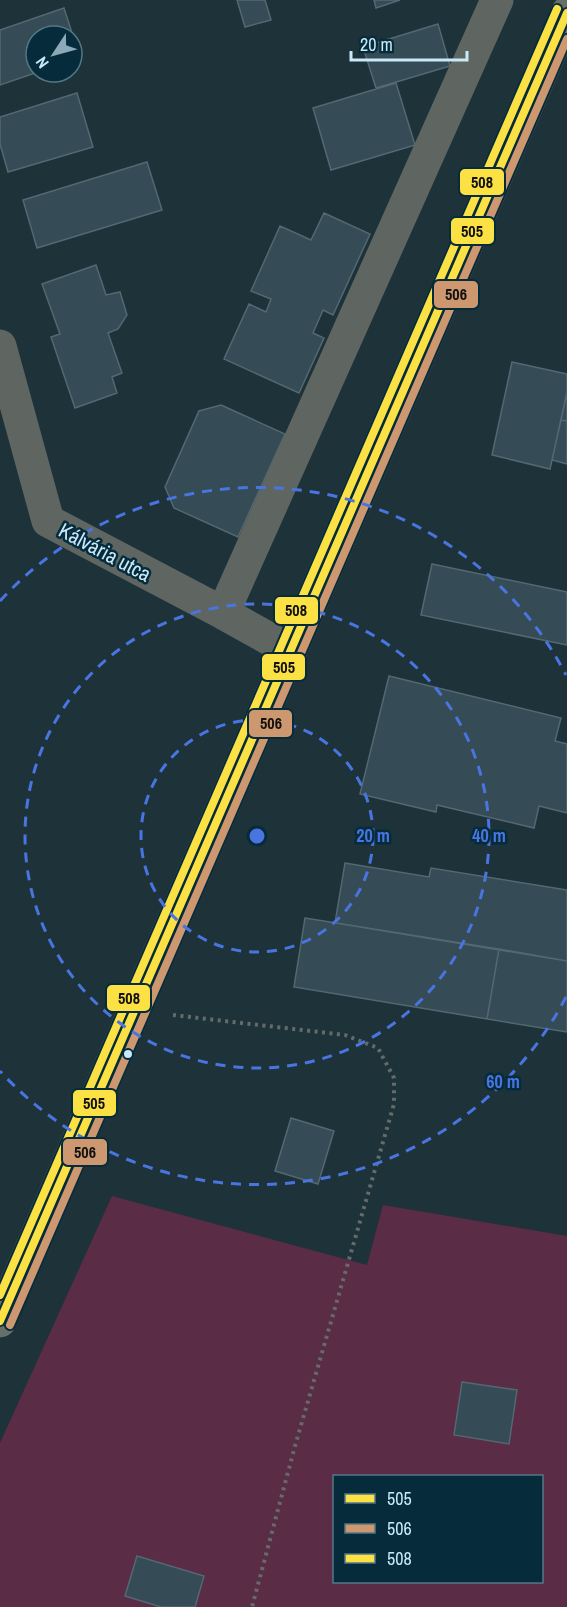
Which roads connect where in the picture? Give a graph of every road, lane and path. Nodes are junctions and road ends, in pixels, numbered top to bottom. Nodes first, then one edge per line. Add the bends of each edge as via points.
1 (497, 0) edge
2 (567, 13) edge
3 (0, 346) edge
4 (223, 613) junction
5 (291, 651) junction
6 (135, 1010) junction
7 (0, 1321) edge
8 (252, 1607) edge

1 - 4 street
2 - 5 main road
3 - 4 street, Kálvária utca via 48,521
4 - 5 street, Kálvária utca
5 - 6 main road
6 - 7 main road
6 - 8 path via 345,1035 378,1048 394,1078 394,1104

